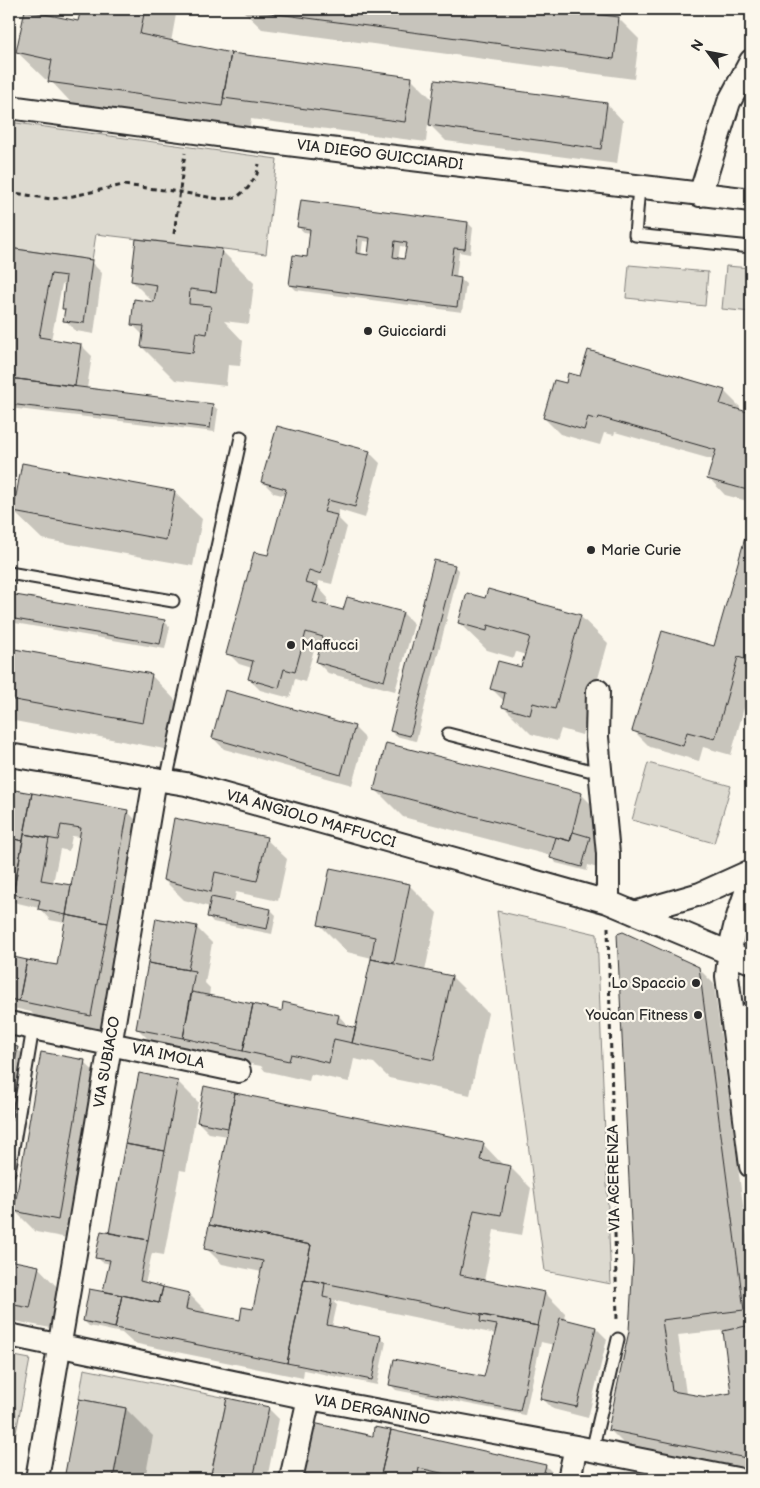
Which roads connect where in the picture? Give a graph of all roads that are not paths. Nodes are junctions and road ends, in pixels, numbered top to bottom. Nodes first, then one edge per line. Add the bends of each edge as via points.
1 (751, 61) edge
2 (9, 107) edge
3 (640, 187) junction
4 (700, 195) junction
5 (751, 200) edge
6 (751, 247) edge
7 (241, 437) dead end
8 (9, 573) edge
9 (173, 601) dead end
10 (598, 691) dead end
11 (448, 734) dead end
12 (9, 755) edge
13 (588, 770) dead end
14 (160, 780) junction
15 (751, 872) edge
16 (751, 879) edge
17 (608, 902) junction
18 (634, 913) junction
19 (729, 952) junction
20 (751, 962) edge
21 (751, 1013) edge
22 (9, 1023) edge
23 (33, 1028) junction
24 (734, 1030) junction
25 (111, 1043) junction
26 (239, 1071) dead end
27 (751, 1166) edge
28 (9, 1172) edge
29 (9, 1335) edge
30 (618, 1338) road end
31 (60, 1346) junction
32 (310, 1398) junction
33 (584, 1449) junction
34 (37, 1479) edge
35 (291, 1479) edge
36 (569, 1479) edge
37 (737, 1479) edge

1 - 4 street via 729,102
2 - 3 street, VIA DIEGO GUICCIARDI
3 - 4 street, VIA DIEGO GUICCIARDI
3 - 6 lane via 635,235
4 - 5 street, VIA DIEGO GUICCIARDI
7 - 14 lane
8 - 9 lane
10 - 17 street
11 - 13 lane
12 - 14 street, VIA ANGIOLO MAFFUCCI
14 - 17 street, VIA ANGIOLO MAFFUCCI via 186,784
14 - 25 street, VIA SUBIACO
15 - 18 street via 700,894
16 - 19 street via 735,921
17 - 18 street, VIA ANGIOLO MAFFUCCI
18 - 19 street, VIA ANGIOLO MAFFUCCI
19 - 20 street, VIA ANGIOLO MAFFUCCI
19 - 24 street via 727,976
21 - 24 street
22 - 23 street, VIA IMOLA
23 - 25 street, VIA IMOLA
23 - 28 lane
24 - 27 street
25 - 26 street, VIA IMOLA
25 - 31 street, VIA SUBIACO
29 - 31 street, VIA DERGANINO
30 - 33 lane
31 - 32 street, VIA DERGANINO
31 - 34 street, VIA SUBIACO
32 - 33 street, VIA DERGANINO
32 - 35 street
33 - 36 street
33 - 37 street, VIA DERGANINO

